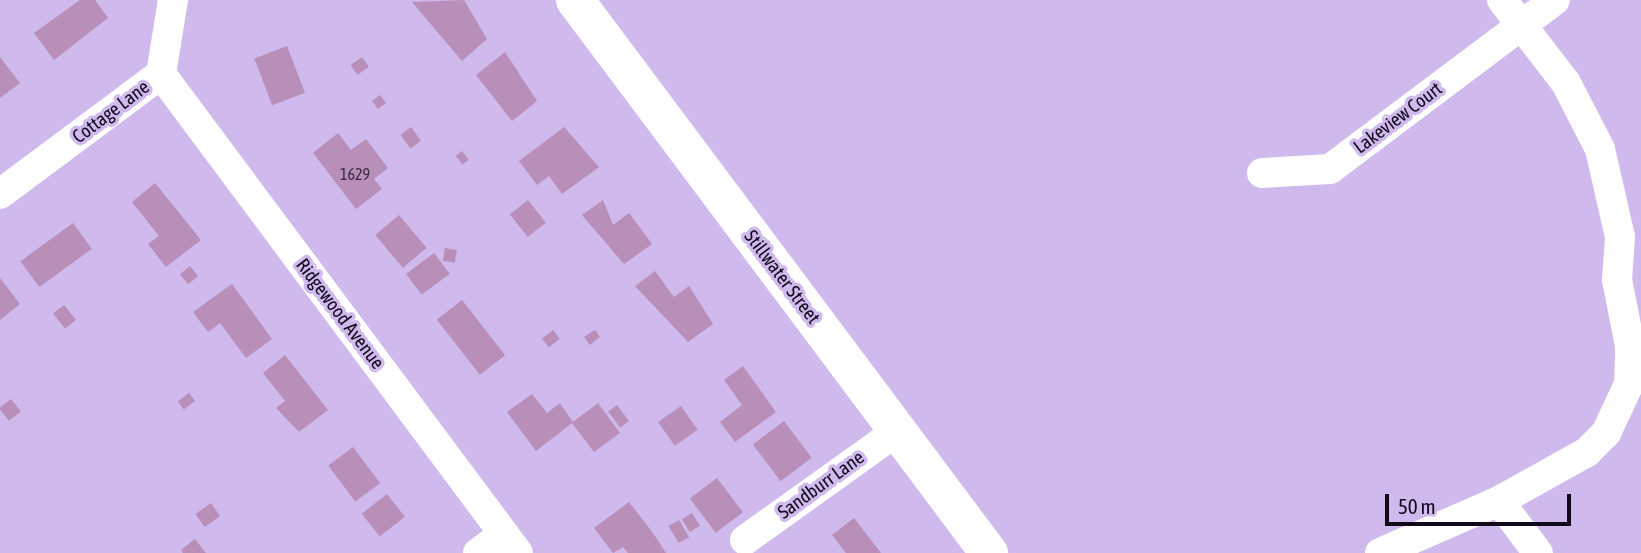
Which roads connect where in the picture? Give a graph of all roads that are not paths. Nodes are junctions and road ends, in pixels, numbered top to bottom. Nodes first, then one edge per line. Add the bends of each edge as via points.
1 (173, 0) edge
2 (575, 0) edge
3 (1502, 0) edge
4 (1555, 0) edge
5 (1521, 26) junction
6 (161, 75) junction
7 (1262, 173) dead end
8 (0, 194) edge
9 (897, 431) junction
10 (1499, 501) junction
11 (745, 540) dead end
12 (511, 543) edge
13 (478, 553) edge
14 (989, 553) edge
15 (1380, 553) edge
16 (1538, 553) edge

1 - 6 street, Cottage Lane
2 - 9 street, Stillwater Street
3 - 5 street
4 - 5 street, Lakeview Court
5 - 7 street, Lakeview Court via 1330,169
5 - 10 street via 1566,83 1600,149 1620,237 1617,280 1631,357 1629,384 1606,433 1587,452
6 - 8 street, Cottage Lane
6 - 12 street, Ridgewood Avenue
9 - 11 street, Sandburr Lane
9 - 14 street, Stillwater Street
10 - 15 street
10 - 16 street
12 - 13 street

